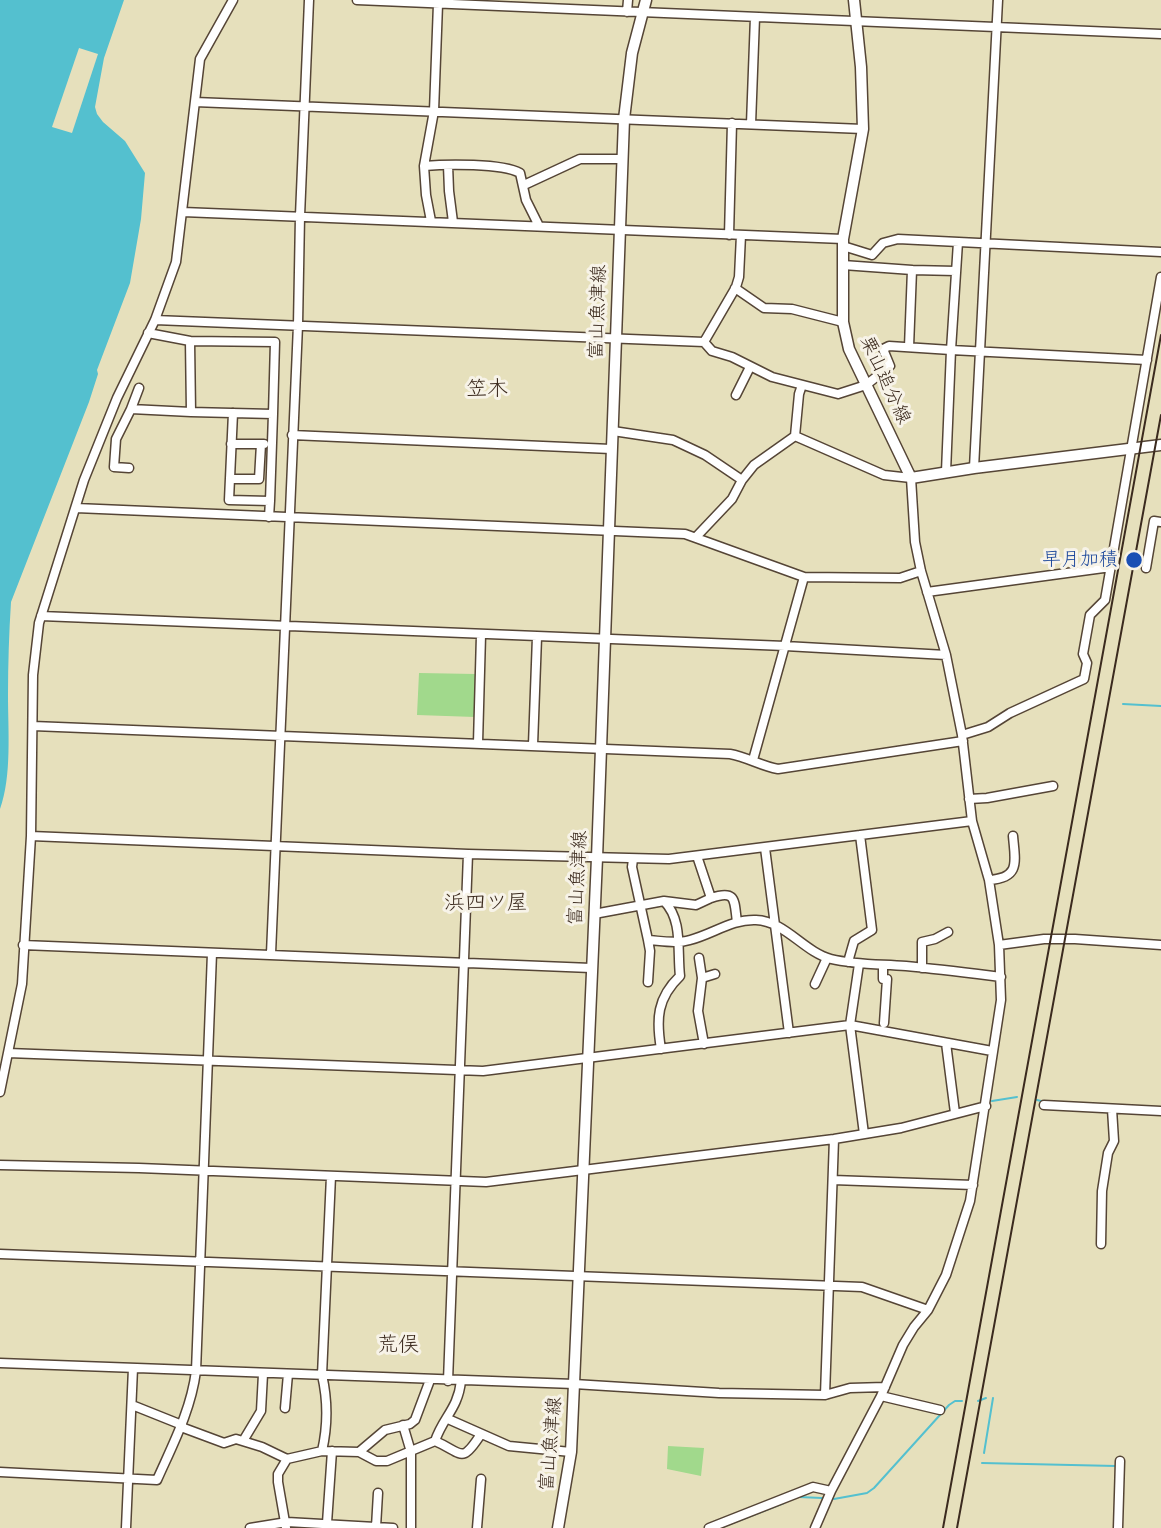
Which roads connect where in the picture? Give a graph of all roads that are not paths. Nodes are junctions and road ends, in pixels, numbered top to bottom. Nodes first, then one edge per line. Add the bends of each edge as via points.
1 (233, 0) edge
2 (309, 0) edge
3 (358, 0) edge
4 (628, 0) edge
5 (646, 0) edge
6 (854, 0) edge
7 (998, 0) edge
8 (438, 5) junction
9 (627, 12) junction
10 (641, 13) junction
11 (755, 17) junction
12 (856, 21) junction
13 (995, 27) junction
14 (1161, 34) edge
15 (195, 102) junction
16 (305, 107) junction
17 (434, 111) junction
18 (624, 118) junction
19 (732, 123) junction
20 (751, 124) junction
21 (863, 129) junction
22 (622, 159) junction
23 (424, 166) junction
24 (448, 166) junction
25 (524, 186) junction
26 (183, 212) junction
27 (300, 215) junction
28 (431, 221) junction
29 (453, 222) junction
30 (539, 226) junction
31 (619, 229) junction
32 (729, 234) junction
33 (741, 235) junction
34 (958, 242) junction
35 (843, 243) junction
36 (985, 243) junction
37 (1161, 252) edge
38 (843, 265) junction
39 (912, 270) junction
40 (956, 271) junction
41 (1161, 277) edge
42 (735, 288) junction
43 (155, 320) junction
44 (843, 322) junction
45 (298, 326) junction
46 (148, 333) junction
47 (615, 338) junction
48 (190, 341) junction
49 (704, 342) junction
50 (909, 346) junction
51 (951, 350) junction
52 (980, 351) junction
53 (1147, 360) junction
54 (750, 367) junction
55 (802, 385) junction
56 (866, 385) junction
57 (139, 388) dead end
58 (736, 395) dead end
59 (131, 409) junction
60 (191, 412) junction
61 (233, 413) junction
62 (273, 414) junction
63 (613, 431) junction
64 (292, 435) junction
65 (795, 436) junction
66 (232, 444) junction
67 (261, 444) junction
68 (273, 444) junction
69 (1161, 445) edge
70 (1133, 447) junction
71 (611, 449) junction
72 (129, 468) dead end
73 (974, 468) junction
74 (946, 472) junction
75 (911, 478) junction
76 (230, 479) junction
77 (259, 479) junction
78 (271, 479) junction
79 (742, 481) junction
80 (270, 501) junction
81 (76, 509) junction
82 (269, 517) junction
83 (290, 518) junction
84 (1161, 522) edge
85 (607, 531) junction
86 (696, 537) junction
87 (1111, 567) junction
88 (1146, 568) dead end
89 (921, 571) junction
90 (804, 577) junction
91 (927, 592) junction
92 (41, 616) junction
93 (285, 627) junction
94 (481, 635) junction
95 (537, 637) junction
96 (603, 639) junction
97 (785, 646) junction
98 (946, 654) junction
99 (33, 726) junction
100 (280, 735) junction
101 (962, 738) junction
102 (478, 743) junction
103 (533, 745) junction
104 (600, 747) junction
105 (753, 760) junction
106 (1054, 786) dead end
107 (969, 799) junction
108 (972, 821) junction
109 (860, 835) junction
110 (31, 836) junction
111 (1013, 836) dead end
112 (275, 846) junction
113 (765, 848) junction
114 (468, 854) junction
115 (697, 856) junction
116 (597, 858) junction
117 (633, 859) junction
118 (989, 880) junction
119 (711, 898) junction
120 (664, 901) junction
121 (639, 905) junction
122 (594, 914) junction
123 (737, 922) junction
124 (776, 926) junction
125 (948, 932) dead end
126 (648, 940) junction
127 (677, 942) junction
128 (23, 945) junction
129 (999, 945) junction
130 (1161, 945) edge
131 (212, 953) junction
132 (271, 954) junction
133 (699, 958) dead end
134 (827, 958) junction
135 (848, 962) junction
136 (464, 963) junction
137 (859, 964) junction
138 (883, 965) junction
139 (591, 968) junction
140 (922, 968) junction
141 (715, 974) dead end
142 (1001, 977) junction
143 (702, 978) junction
144 (648, 982) dead end
145 (815, 985) dead end
146 (884, 1023) dead end
147 (850, 1026) junction
148 (789, 1033) junction
149 (946, 1043) junction
150 (704, 1044) junction
151 (661, 1049) junction
152 (992, 1051) junction
153 (8, 1053) junction
154 (588, 1059) junction
155 (208, 1062) junction
156 (460, 1071) junction
157 (0, 1092) edge
158 (1044, 1105) dead end
159 (986, 1106) junction
160 (1112, 1110) junction
161 (1161, 1111) edge
162 (955, 1113) junction
163 (864, 1134) junction
164 (834, 1139) junction
165 (0, 1165) edge
166 (582, 1170) junction
167 (203, 1172) junction
168 (331, 1176) junction
169 (833, 1180) junction
170 (456, 1182) junction
171 (974, 1185) junction
172 (1101, 1244) dead end
173 (0, 1254) edge
174 (200, 1261) junction
175 (328, 1266) junction
176 (453, 1271) junction
177 (579, 1276) junction
178 (830, 1287) junction
179 (928, 1310) junction
180 (0, 1363) edge
181 (134, 1368) junction
182 (196, 1371) junction
183 (263, 1374) junction
184 (288, 1374) junction
185 (322, 1375) junction
186 (430, 1380) junction
187 (448, 1381) junction
188 (461, 1381) junction
189 (574, 1384) junction
190 (885, 1387) junction
191 (825, 1395) junction
192 (881, 1396) junction
193 (132, 1405) junction
194 (285, 1408) dead end
195 (940, 1410) dead end
196 (447, 1419) junction
197 (403, 1425) junction
198 (181, 1426) junction
199 (481, 1434) junction
200 (243, 1441) junction
201 (435, 1441) junction
202 (327, 1451) junction
203 (571, 1451) junction
204 (359, 1452) junction
205 (411, 1452) junction
206 (288, 1459) junction
207 (1120, 1461) dead end
208 (0, 1472) edge
209 (129, 1479) junction
210 (481, 1479) dead end
211 (831, 1491) junction
212 (378, 1493) dead end
213 (327, 1523) junction
214 (287, 1525) edge
215 (379, 1527) edge
216 (818, 1527) edge
217 (127, 1528) edge
218 (250, 1528) edge
219 (393, 1528) edge
220 (411, 1528) edge
221 (477, 1528) edge
222 (558, 1528) edge
223 (709, 1528) edge
224 (1118, 1528) edge

1 - 15 street via 200,59
2 - 16 street
3 - 8 street
4 - 9 street
5 - 10 main road, 富山魚津線
6 - 12 main road, 栗山追分線
7 - 13 street
8 - 9 street
8 - 17 street
9 - 10 street
10 - 11 street
10 - 18 main road, 富山魚津線
11 - 12 street
11 - 20 street
12 - 13 street
12 - 21 main road, 栗山追分線
13 - 14 street
13 - 36 street
15 - 16 street
15 - 26 street
16 - 17 street
16 - 27 street
17 - 18 street
17 - 23 street
18 - 19 street
18 - 22 main road, 富山魚津線
19 - 20 street
19 - 32 street
20 - 21 street
21 - 35 main road, 栗山追分線
22 - 25 street via 580,159
22 - 31 main road, 富山魚津線
23 - 24 street
23 - 28 street
24 - 25 street via 513,169 520,173
24 - 29 street
25 - 30 street
26 - 27 street
26 - 43 street via 176,262
27 - 28 street
27 - 45 street
28 - 29 street
29 - 30 street
30 - 31 street
31 - 32 street
31 - 47 main road, 富山魚津線
32 - 33 street
33 - 35 street
33 - 42 street
34 - 35 street via 891,239 872,255
34 - 36 street
34 - 40 street
35 - 38 main road, 栗山追分線
36 - 37 street
36 - 52 street
38 - 39 street
38 - 44 main road, 栗山追分線
39 - 40 street
39 - 50 street
40 - 51 street
41 - 53 street
42 - 44 street via 768,309 792,309
42 - 49 street
43 - 45 street
43 - 46 street
44 - 56 main road, 栗山追分線 via 849,349
45 - 47 street
45 - 64 street
46 - 48 street
46 - 81 street via 117,398
47 - 49 street
47 - 63 main road, 富山魚津線
48 - 60 street
48 - 62 street via 275,342
49 - 54 street via 712,351
50 - 51 street
50 - 56 street via 883,349 890,366
51 - 52 street
51 - 74 street
52 - 53 street
52 - 73 street
53 - 70 street
54 - 55 street
54 - 58 street
55 - 56 street via 838,394
55 - 65 street
56 - 75 main road, 栗山追分線
57 - 59 street
59 - 60 street
59 - 72 street via 116,439 114,467
60 - 61 street
61 - 62 street
61 - 66 street
62 - 68 street
63 - 71 main road, 富山魚津線
63 - 79 street via 674,440
64 - 71 street
64 - 83 street
65 - 75 street via 884,475
65 - 79 street via 754,465
66 - 67 street
66 - 76 street
67 - 68 street
67 - 77 street
68 - 78 street
69 - 70 main road
70 - 73 main road
70 - 87 street
71 - 85 main road, 富山魚津線
73 - 74 main road
74 - 75 main road
75 - 89 street
76 - 77 street
76 - 80 street via 229,500
77 - 78 street
78 - 80 street
79 - 86 street via 733,499
80 - 82 street
81 - 82 street
81 - 92 street
82 - 83 street
83 - 85 street
83 - 93 street
84 - 88 street via 1154,521
85 - 86 street
85 - 96 main road, 富山魚津線
86 - 90 street
87 - 91 street
87 - 101 street via 1105,600 1090,615 1084,679
89 - 90 street via 900,578
89 - 91 street
90 - 97 street
91 - 98 street
92 - 93 street
92 - 99 street via 33,675
93 - 94 street
93 - 100 street
94 - 95 street
94 - 102 street
95 - 96 street
95 - 103 street
96 - 97 street
96 - 104 main road, 富山魚津線
97 - 98 street
97 - 105 street
98 - 101 street
99 - 100 street
99 - 110 street
100 - 102 street
100 - 112 street
101 - 105 street via 778,769
101 - 107 street
102 - 103 street
103 - 104 street
104 - 105 street via 730,754
104 - 116 main road, 富山魚津線
106 - 107 street
107 - 108 street
108 - 109 street
108 - 118 street
109 - 113 street
109 - 135 street via 872,930 854,941
110 - 112 street
110 - 128 street
111 - 118 street via 1012,872
112 - 114 street
112 - 132 street
113 - 115 street
113 - 124 street
114 - 116 street
114 - 136 street
115 - 117 street
115 - 119 street
116 - 117 street
116 - 122 main road, 富山魚津線
117 - 121 street
118 - 129 street
119 - 120 street via 696,905
119 - 123 street via 730,895
120 - 121 street
120 - 127 street via 673,910
121 - 122 street
121 - 126 street
122 - 139 main road, 富山魚津線
123 - 124 street via 759,920
123 - 127 street
124 - 134 street
124 - 148 street
125 - 140 street via 922,942
126 - 127 street
126 - 144 street
127 - 151 street via 680,976 666,989 659,1011
128 - 131 street
128 - 153 street via 22,984
129 - 130 street via 1075,939
129 - 142 street
131 - 132 street
131 - 155 street
132 - 136 street
133 - 143 street
134 - 135 street
134 - 145 street
135 - 137 street
136 - 139 street
136 - 156 street
137 - 138 street
137 - 147 street
138 - 140 street
138 - 146 street via 883,979 887,979
139 - 154 main road, 富山魚津線
140 - 142 street
141 - 143 street
142 - 152 street
143 - 150 street via 698,1011
147 - 148 street
147 - 149 street
147 - 163 street
148 - 150 street
149 - 152 street
149 - 162 street
150 - 151 street
151 - 154 street
152 - 159 street
153 - 155 street
153 - 157 street
154 - 156 street
154 - 166 main road, 富山魚津線
155 - 156 street
155 - 167 street
156 - 170 street
158 - 160 street
159 - 162 street
159 - 171 street
160 - 161 street
160 - 172 street via 1114,1141 1102,1191
162 - 163 street
163 - 164 street
164 - 166 street
164 - 169 street
165 - 167 street
166 - 170 street
166 - 177 main road, 富山魚津線
167 - 168 street
167 - 174 street
168 - 170 street
168 - 175 street
169 - 171 street
169 - 178 street
170 - 176 street
171 - 179 street via 946,1275
173 - 174 street
174 - 175 street
174 - 182 street
175 - 176 street
175 - 185 street
176 - 177 street
176 - 187 street
177 - 178 street
177 - 189 main road, 富山魚津線
178 - 179 street via 862,1287
178 - 191 street
179 - 190 street via 903,1345
180 - 181 street
181 - 182 street
181 - 193 street
182 - 183 street
182 - 198 street
183 - 184 street
183 - 200 street via 261,1411
184 - 185 street
184 - 194 street
185 - 186 street
185 - 202 street
186 - 187 street
186 - 197 street via 415,1420
187 - 188 street
188 - 189 street
188 - 196 street via 459,1398
189 - 191 street
189 - 203 main road, 富山魚津線
190 - 191 street via 850,1388
190 - 192 street
192 - 195 street
192 - 211 street
193 - 198 street
193 - 209 street
196 - 199 street
196 - 201 street
197 - 204 street via 385,1430
197 - 205 street
198 - 200 street via 224,1443
198 - 209 street via 157,1480
199 - 201 street via 464,1454
199 - 203 street via 518,1448
200 - 206 street
201 - 205 street
202 - 204 street
202 - 206 street
202 - 213 street
203 - 222 main road, 富山魚津線
204 - 205 street via 376,1461
205 - 220 street
206 - 214 street via 278,1474
207 - 224 street
208 - 209 street
209 - 217 street
210 - 221 street
211 - 216 street
211 - 223 street via 813,1488
212 - 215 street
213 - 214 street
213 - 215 street
214 - 218 street
215 - 219 street

